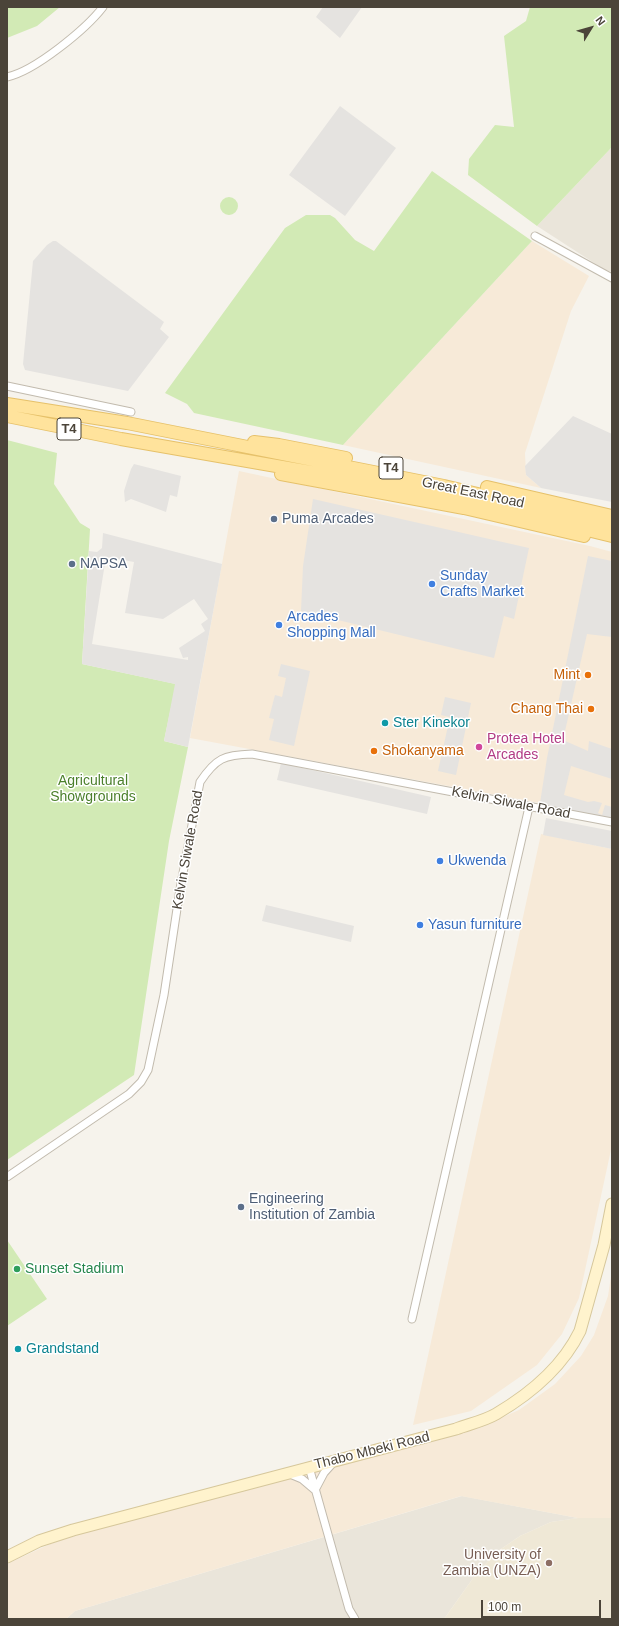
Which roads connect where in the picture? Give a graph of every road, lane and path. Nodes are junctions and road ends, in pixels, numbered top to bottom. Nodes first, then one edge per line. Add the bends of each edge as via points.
1 (103, 7) edge
2 (7, 76) edge
3 (535, 236) dead end
4 (612, 278) edge
5 (7, 386) edge
6 (7, 404) edge
7 (131, 412) dead end
8 (7, 416) edge
9 (167, 432) junction
10 (195, 452) junction
11 (612, 516) edge
12 (612, 526) edge
13 (612, 536) edge
14 (612, 544) edge
15 (529, 807) junction
16 (612, 822) edge
17 (7, 1177) edge
18 (612, 1204) edge
19 (412, 1319) dead end
20 (337, 1460) junction
21 (309, 1467) junction
22 (286, 1472) junction
23 (315, 1490) junction
24 (7, 1557) edge
25 (355, 1619) edge

1 - 2 street via 95,18 65,44 42,60
3 - 4 street
5 - 7 street
6 - 9 main road, Great East Road / T4
8 - 10 main road, Great East Road / T4
9 - 11 main road, Great East Road / T4 via 182,431 279,445 475,484
9 - 12 main road, Great East Road / T4 via 451,487
10 - 13 main road, Great East Road / T4 via 442,494
10 - 14 main road, Great East Road / T4 via 205,458 464,508
15 - 16 street, Kelvin Siwale Road
15 - 17 street, Kelvin Siwale Road via 252,754 232,754 219,759 200,782 164,995 148,1070 129,1094
15 - 19 street
18 - 20 main road, Thabo Mbeki Road via 604,1245 580,1331 559,1364 533,1387 485,1419
20 - 21 main road, Thabo Mbeki Road
20 - 23 street via 324,1473
21 - 22 main road, Thabo Mbeki Road
21 - 23 street
22 - 23 street via 302,1479
22 - 24 main road, Thabo Mbeki Road via 73,1530 39,1541
23 - 25 street via 349,1609

